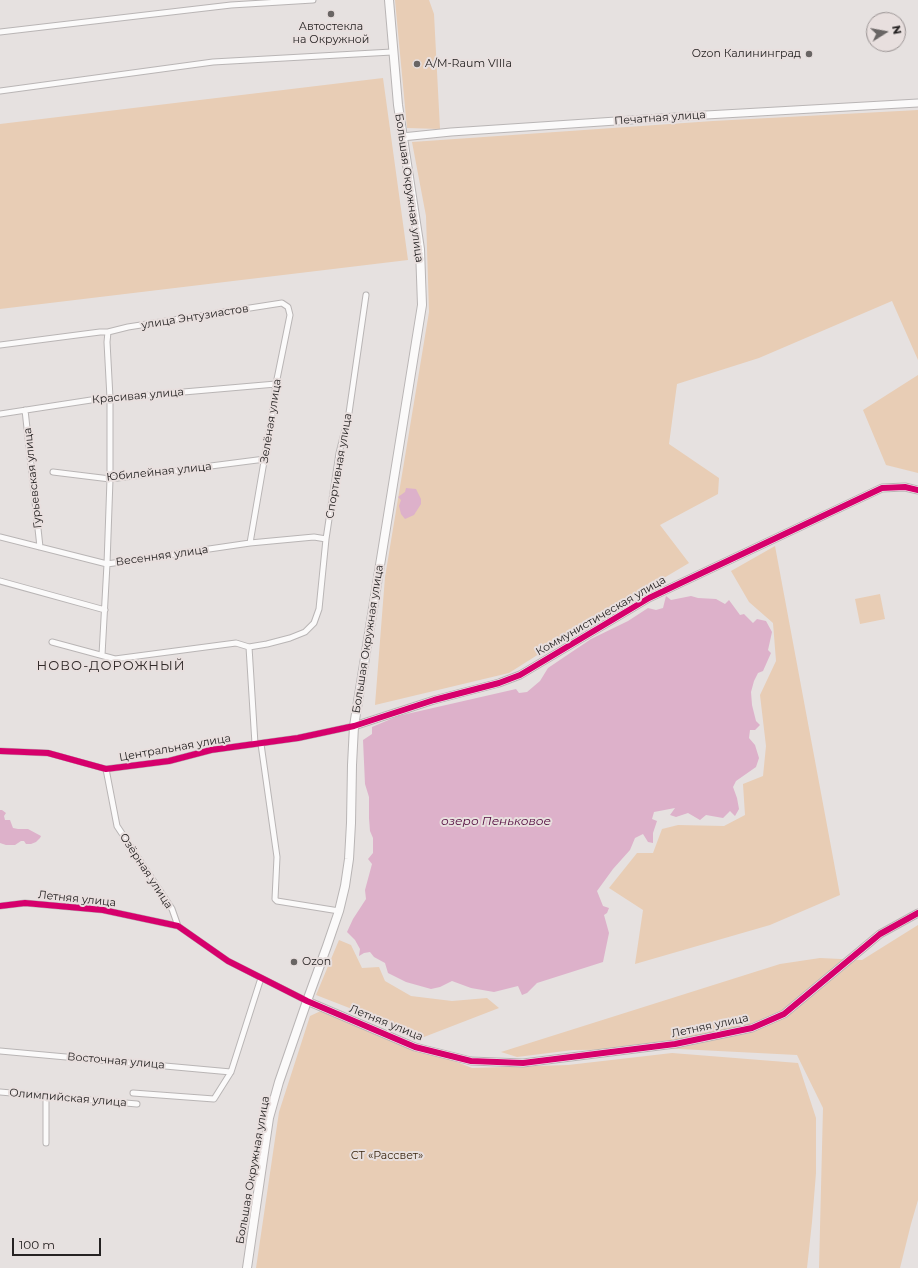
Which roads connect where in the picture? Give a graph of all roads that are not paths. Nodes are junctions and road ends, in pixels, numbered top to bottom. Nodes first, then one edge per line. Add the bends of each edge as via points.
1 (313, 0) edge
2 (389, 0) edge
3 (0, 32) edge
4 (392, 52) junction
5 (0, 90) edge
6 (918, 102) edge
7 (402, 137) junction
8 (366, 295) dead end
9 (282, 303) joint
10 (108, 332) junction
11 (0, 345) edge
12 (276, 384) junction
13 (110, 398) junction
14 (25, 410) junction
15 (0, 414) edge
16 (265, 459) junction
17 (53, 472) dead end
18 (110, 479) junction
19 (918, 490) edge
20 (0, 537) edge
21 (326, 539) junction
22 (250, 543) junction
23 (40, 547) junction
24 (107, 564) junction
25 (0, 581) edge
26 (105, 610) junction
27 (52, 642) dead end
28 (249, 647) junction
29 (102, 655) junction
30 (354, 726) junction
31 (255, 744) junction
32 (261, 744) junction
33 (0, 751) edge
34 (106, 769) junction
35 (0, 906) edge
36 (339, 911) junction
37 (918, 913) edge
38 (178, 926) junction
39 (261, 978) junction
40 (307, 1001) junction
41 (0, 1051) edge
42 (231, 1072) junction
43 (0, 1092) edge
44 (133, 1093) dead end
45 (46, 1096) junction
46 (137, 1104) dead end
47 (46, 1143) dead end
48 (247, 1268) edge

1 - 3 street via 231,5
2 - 4 main road, Большая Окружная улица
4 - 5 street via 213,62
4 - 7 main road, Большая Окружная улица
6 - 7 street, Печатная улица
7 - 30 main road, Большая Окружная улица via 420,249 422,305
8 - 21 street, Спортивная улица via 349,413 339,453
9 - 10 street, улица Энтузиастов
9 - 12 street, Зелёная улица via 288,307 290,315
10 - 11 street, улица Энтузиастов
10 - 13 street
12 - 13 street, Красивая улица
12 - 16 street, Зелёная улица
13 - 14 street, Красивая улица
13 - 18 street
14 - 15 street, Красивая улица
14 - 23 street, Гурьевская улица
16 - 18 street, Юбилейная улица
16 - 22 street, Зелёная улица
17 - 18 street, Юбилейная улица
18 - 24 street
19 - 30 street, Коммунистическая улица via 905,487 882,488 649,598 499,684 434,700
20 - 23 street, Весенняя улица
21 - 22 street, Весенняя улица via 314,537
21 - 28 street, Спортивная улица via 319,610 314,623 305,632 290,638
22 - 24 street, Весенняя улица
23 - 24 street, Весенняя улица
24 - 26 street
25 - 26 street
26 - 29 street
27 - 29 street
28 - 29 street via 236,643 115,658
28 - 31 street
30 - 32 street, Центральная улица
30 - 36 main road, Большая Окружная улица via 349,859
31 - 32 street, Центральная улица
31 - 34 street, Центральная улица via 211,750 169,761
32 - 36 street via 277,857 275,899
33 - 34 street, Центральная улица via 48,753
34 - 38 street, Озёрная улица via 117,826 172,909
35 - 38 street, Летняя улица via 25,903 104,910
36 - 40 main road, Большая Окружная улица
37 - 40 street, Летняя улица via 880,934 784,1014 752,1028 675,1044 523,1063 472,1061 415,1047
38 - 39 street, Летняя улица via 228,961
39 - 40 street, Летняя улица
39 - 42 street, Олимпийская улица
40 - 48 main road, Большая Окружная улица via 269,1118
41 - 42 street, Восточная улица
42 - 44 street, Олимпийская улица via 214,1099
43 - 45 street, Олимпийская улица
45 - 46 street, Олимпийская улица
45 - 47 street

